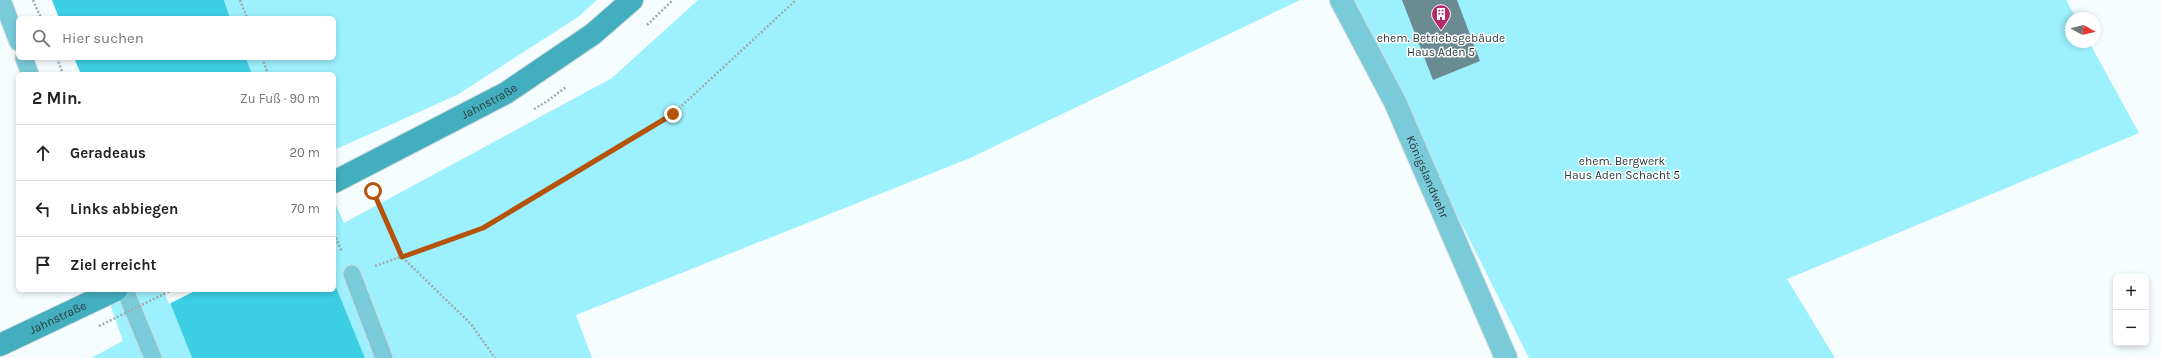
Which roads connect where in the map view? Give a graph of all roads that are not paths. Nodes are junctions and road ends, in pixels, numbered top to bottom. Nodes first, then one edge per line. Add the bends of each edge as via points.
1 (2, 0) edge
2 (632, 0) edge
3 (1341, 0) edge
4 (16, 37) edge
5 (25, 60) edge
6 (29, 72) edge
7 (336, 181) edge
8 (352, 274) dead end
9 (112, 292) edge
10 (126, 292) edge
11 (0, 344) edge
12 (153, 358) edge
13 (384, 358) edge
14 (1506, 358) edge

1 - 4 lane
2 - 7 main road, Jahnstraße via 593,34 506,93
3 - 14 street, Königslandwehr via 1395,102
5 - 6 lane
8 - 13 lane
9 - 11 main road, Jahnstraße
10 - 12 lane

